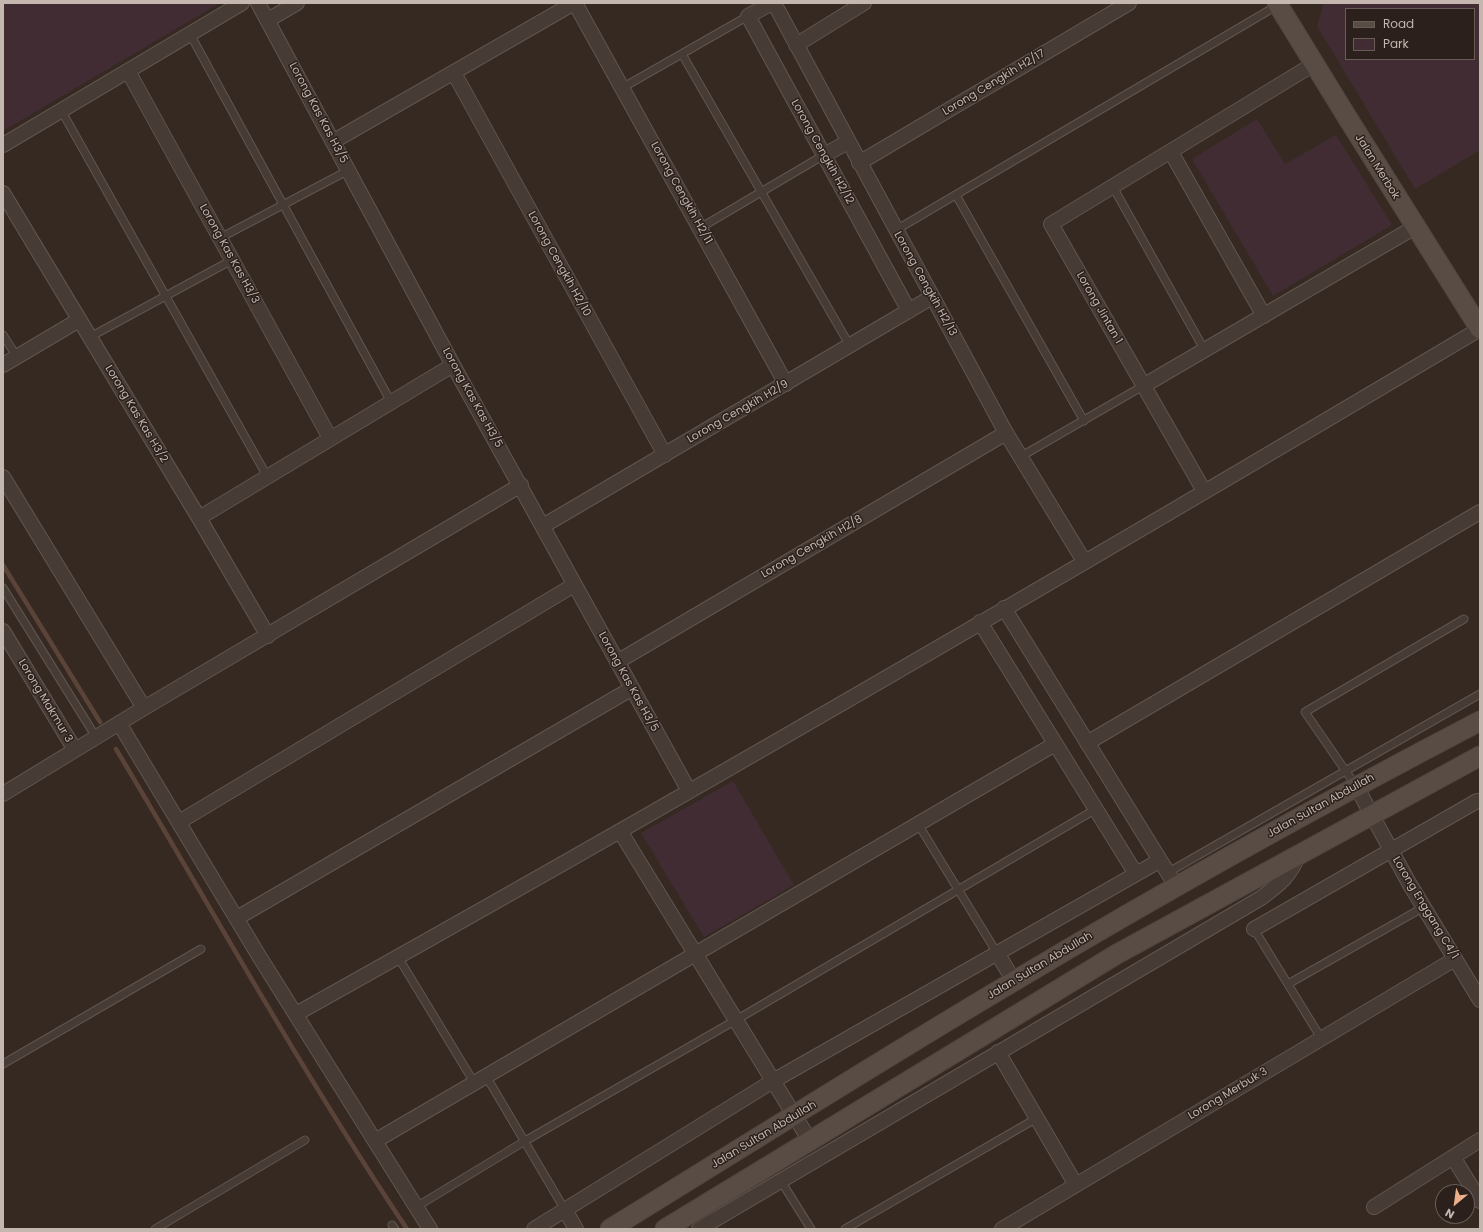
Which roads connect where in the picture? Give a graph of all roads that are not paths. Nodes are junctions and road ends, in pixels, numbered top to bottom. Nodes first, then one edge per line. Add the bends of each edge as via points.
1 (242, 3) edge
2 (258, 3) edge
3 (297, 3) edge
4 (575, 3) edge
5 (773, 3) edge
6 (864, 3) edge
7 (1129, 3) edge
8 (1279, 4) edge
9 (748, 16) junction
10 (268, 20) junction
11 (190, 34) junction
12 (796, 45) junction
13 (682, 54) junction
14 (1314, 64) junction
15 (128, 71) junction
16 (454, 73) junction
17 (622, 88) junction
18 (61, 110) junction
19 (334, 141) junction
20 (848, 142) junction
21 (3, 145) edge
22 (1171, 152) junction
23 (824, 155) junction
24 (859, 163) junction
25 (349, 170) junction
26 (1113, 187) junction
27 (761, 192) junction
28 (3, 193) edge
29 (956, 195) junction
30 (284, 204) junction
31 (1415, 227) junction
32 (700, 228) junction
33 (896, 230) junction
34 (220, 238) junction
35 (232, 260) junction
36 (166, 296) junction
37 (932, 298) junction
38 (909, 311) junction
39 (1264, 316) junction
40 (79, 320) junction
41 (1480, 329) edge
42 (3, 335) edge
43 (90, 337) junction
44 (850, 346) junction
45 (1205, 351) junction
46 (17, 357) junction
47 (3, 365) edge
48 (453, 365) junction
49 (786, 384) junction
50 (1143, 386) junction
51 (391, 402) junction
52 (1084, 420) junction
53 (1006, 433) junction
54 (330, 438) junction
55 (665, 455) junction
56 (1020, 457) junction
57 (268, 476) junction
58 (3, 477) edge
59 (521, 485) junction
60 (1204, 491) junction
61 (1480, 512) edge
62 (199, 518) junction
63 (543, 526) junction
64 (1084, 561) junction
65 (574, 585) junction
66 (3, 588) edge
67 (1004, 608) junction
68 (1464, 619) dead end
69 (980, 622) junction
70 (3, 631) edge
71 (268, 636) junction
72 (617, 662) junction
73 (631, 689) junction
74 (1480, 694) edge
75 (144, 708) junction
76 (1480, 720) edge
77 (119, 723) junction
78 (96, 737) junction
79 (1087, 743) junction
80 (1055, 744) junction
81 (75, 750) junction
82 (1480, 756) edge
83 (1345, 770) junction
84 (1356, 786) junction
85 (689, 791) junction
86 (3, 794) edge
87 (1477, 802) dead end
88 (1096, 809) junction
89 (1372, 815) junction
90 (179, 822) junction
91 (918, 824) junction
92 (620, 830) junction
93 (1392, 851) junction
94 (1299, 854) junction
95 (1159, 860) junction
96 (1136, 874) junction
97 (1171, 880) junction
98 (958, 889) junction
99 (1424, 907) junction
100 (237, 918) junction
101 (1254, 929) joint
102 (201, 949) dead end
103 (996, 953) junction
104 (696, 955) junction
105 (398, 957) junction
106 (1455, 959) junction
107 (1014, 981) junction
108 (1288, 984) junction
109 (1480, 1000) edge
110 (296, 1014) junction
111 (736, 1020) junction
112 (1322, 1038) junction
113 (998, 1052) junction
114 (3, 1064) edge
115 (480, 1080) junction
116 (773, 1081) junction
117 (794, 1116) junction
118 (1037, 1118) junction
119 (304, 1140) dead end
120 (1480, 1140) edge
121 (375, 1141) junction
122 (525, 1141) junction
123 (810, 1141) junction
124 (1453, 1157) junction
125 (781, 1181) junction
126 (1076, 1184) junction
127 (1480, 1201) edge
128 (416, 1207) junction
129 (1374, 1207) dead end
130 (565, 1210) junction
131 (155, 1229) edge
132 (430, 1229) edge
133 (534, 1229) edge
134 (576, 1229) edge
135 (610, 1229) edge
136 (665, 1229) edge
137 (699, 1229) edge
138 (810, 1229) edge
139 (846, 1229) edge
140 (1002, 1229) edge

1 - 11 street
2 - 10 street, Lorong Kas Kas H3/5
3 - 10 street
4 - 16 street
4 - 17 street, Lorong Cengkih H2/11
5 - 9 street
5 - 12 street, Lorong Cengkih H2/13
6 - 12 street
7 - 24 street, Lorong Cengkih H2/17
8 - 14 main road, Jalan Merbok
8 - 29 lane
9 - 13 lane
9 - 23 street, Lorong Cengkih H2/12
10 - 19 street, Lorong Kas Kas H3/5
11 - 15 street
11 - 30 lane
12 - 20 street, Lorong Cengkih H2/13
13 - 17 lane
13 - 27 lane
14 - 22 street, Lorong Jintan 1
14 - 31 main road, Jalan Merbok
15 - 18 street
15 - 34 street, Lorong Kas Kas H3/3
16 - 19 street
16 - 55 street, Lorong Cengkih H2/10
17 - 32 street, Lorong Cengkih H2/11
18 - 21 street
18 - 36 lane
19 - 25 street, Lorong Kas Kas H3/5
20 - 23 street
20 - 24 street, Lorong Cengkih H2/13
22 - 26 street, Lorong Jintan 1
22 - 39 street
23 - 27 lane
23 - 38 street, Lorong Cengkih H2/12
24 - 33 street, Lorong Cengkih H2/13
25 - 30 lane
25 - 48 street, Lorong Kas Kas H3/5
26 - 45 lane
26 - 50 street, Lorong Jintan 1 via 1051,224
27 - 32 lane
27 - 44 lane
28 - 40 street, Lorong Kas Kas H3/2
29 - 33 lane
29 - 52 lane
30 - 34 lane
30 - 51 lane
31 - 39 street
31 - 41 main road, Jalan Merbok
32 - 49 street, Lorong Cengkih H2/11
33 - 37 street, Lorong Cengkih H2/13
34 - 35 street, Lorong Kas Kas H3/3
35 - 36 lane
35 - 54 street, Lorong Kas Kas H3/3
36 - 43 lane
36 - 57 lane
37 - 38 street, Lorong Cengkih H2/9
37 - 53 street, Lorong Cengkih H2/13
38 - 44 street, Lorong Cengkih H2/9
39 - 45 street
40 - 43 street, Lorong Kas Kas H3/2
40 - 46 street
41 - 60 street
42 - 46 lane
43 - 62 street, Lorong Kas Kas H3/2
44 - 49 street, Lorong Cengkih H2/9
45 - 50 street
46 - 47 street
48 - 51 street
48 - 59 street, Lorong Kas Kas H3/5
49 - 55 street, Lorong Cengkih H2/9
50 - 52 lane
50 - 60 street
51 - 54 street
52 - 56 lane
53 - 56 street, Lorong Cengkih H2/13
53 - 72 street, Lorong Cengkih H2/8
54 - 57 street
55 - 63 street, Lorong Cengkih H2/9
56 - 64 street, Lorong Cengkih H2/13
57 - 62 street
58 - 75 street
59 - 63 street, Lorong Kas Kas H3/5
59 - 71 street
60 - 64 street
61 - 79 street
62 - 71 street, Lorong Kas Kas H3/2
63 - 65 street, Lorong Kas Kas H3/5
64 - 67 street
65 - 72 street, Lorong Kas Kas H3/5
65 - 90 street
66 - 78 lane
67 - 69 street
67 - 79 street
68 - 83 lane via 1305,712
69 - 80 street
69 - 85 street
70 - 81 street, Lorong Makmur 3
71 - 75 street
72 - 73 street, Lorong Kas Kas H3/5
73 - 85 street, Lorong Kas Kas H3/5
73 - 100 street
74 - 83 lane
75 - 77 street
76 - 84 main road, Jalan Sultan Abdullah
77 - 78 street
77 - 90 street
78 - 81 street
79 - 95 street
80 - 88 street
80 - 91 street
81 - 86 street
82 - 89 main road
83 - 84 lane
83 - 97 lane
84 - 89 street, Lorong Enggang C4/1
84 - 97 main road, Jalan Sultan Abdullah
85 - 92 street
87 - 93 street
88 - 96 street
88 - 98 lane
89 - 93 street, Lorong Enggang C4/1
89 - 94 main road
90 - 100 street
91 - 98 lane
91 - 104 street
92 - 104 street
92 - 105 street
93 - 99 street, Lorong Enggang C4/1
93 - 101 street
94 - 113 street via 1293,868 1281,884 1261,898
94 - 123 main road via 1117,954
95 - 96 street
95 - 97 street
96 - 103 street
97 - 107 main road, Jalan Sultan Abdullah
98 - 103 lane
98 - 111 lane
99 - 106 street, Lorong Enggang C4/1
99 - 108 lane
100 - 110 street
101 - 108 lane
102 - 114 lane
103 - 107 street
103 - 116 street
104 - 111 street
104 - 115 street
105 - 110 street
105 - 115 lane
106 - 109 street, Lorong Enggang C4/1
106 - 112 street, Lorong Merbuk 3
107 - 117 main road, Jalan Sultan Abdullah
108 - 112 lane
110 - 121 street
111 - 116 street
111 - 122 lane
112 - 126 street, Lorong Merbuk 3
113 - 118 street
113 - 125 street
115 - 121 street
115 - 122 lane
116 - 117 street
116 - 130 street
117 - 123 street
117 - 135 main road, Jalan Sultan Abdullah
118 - 126 street
118 - 139 lane
119 - 131 lane
120 - 124 street
121 - 128 street
122 - 128 lane
122 - 130 lane
123 - 136 main road
124 - 127 street
124 - 129 street
125 - 137 street
125 - 138 lane
126 - 140 street, Lorong Merbuk 3
128 - 132 street
130 - 133 street
130 - 134 street

